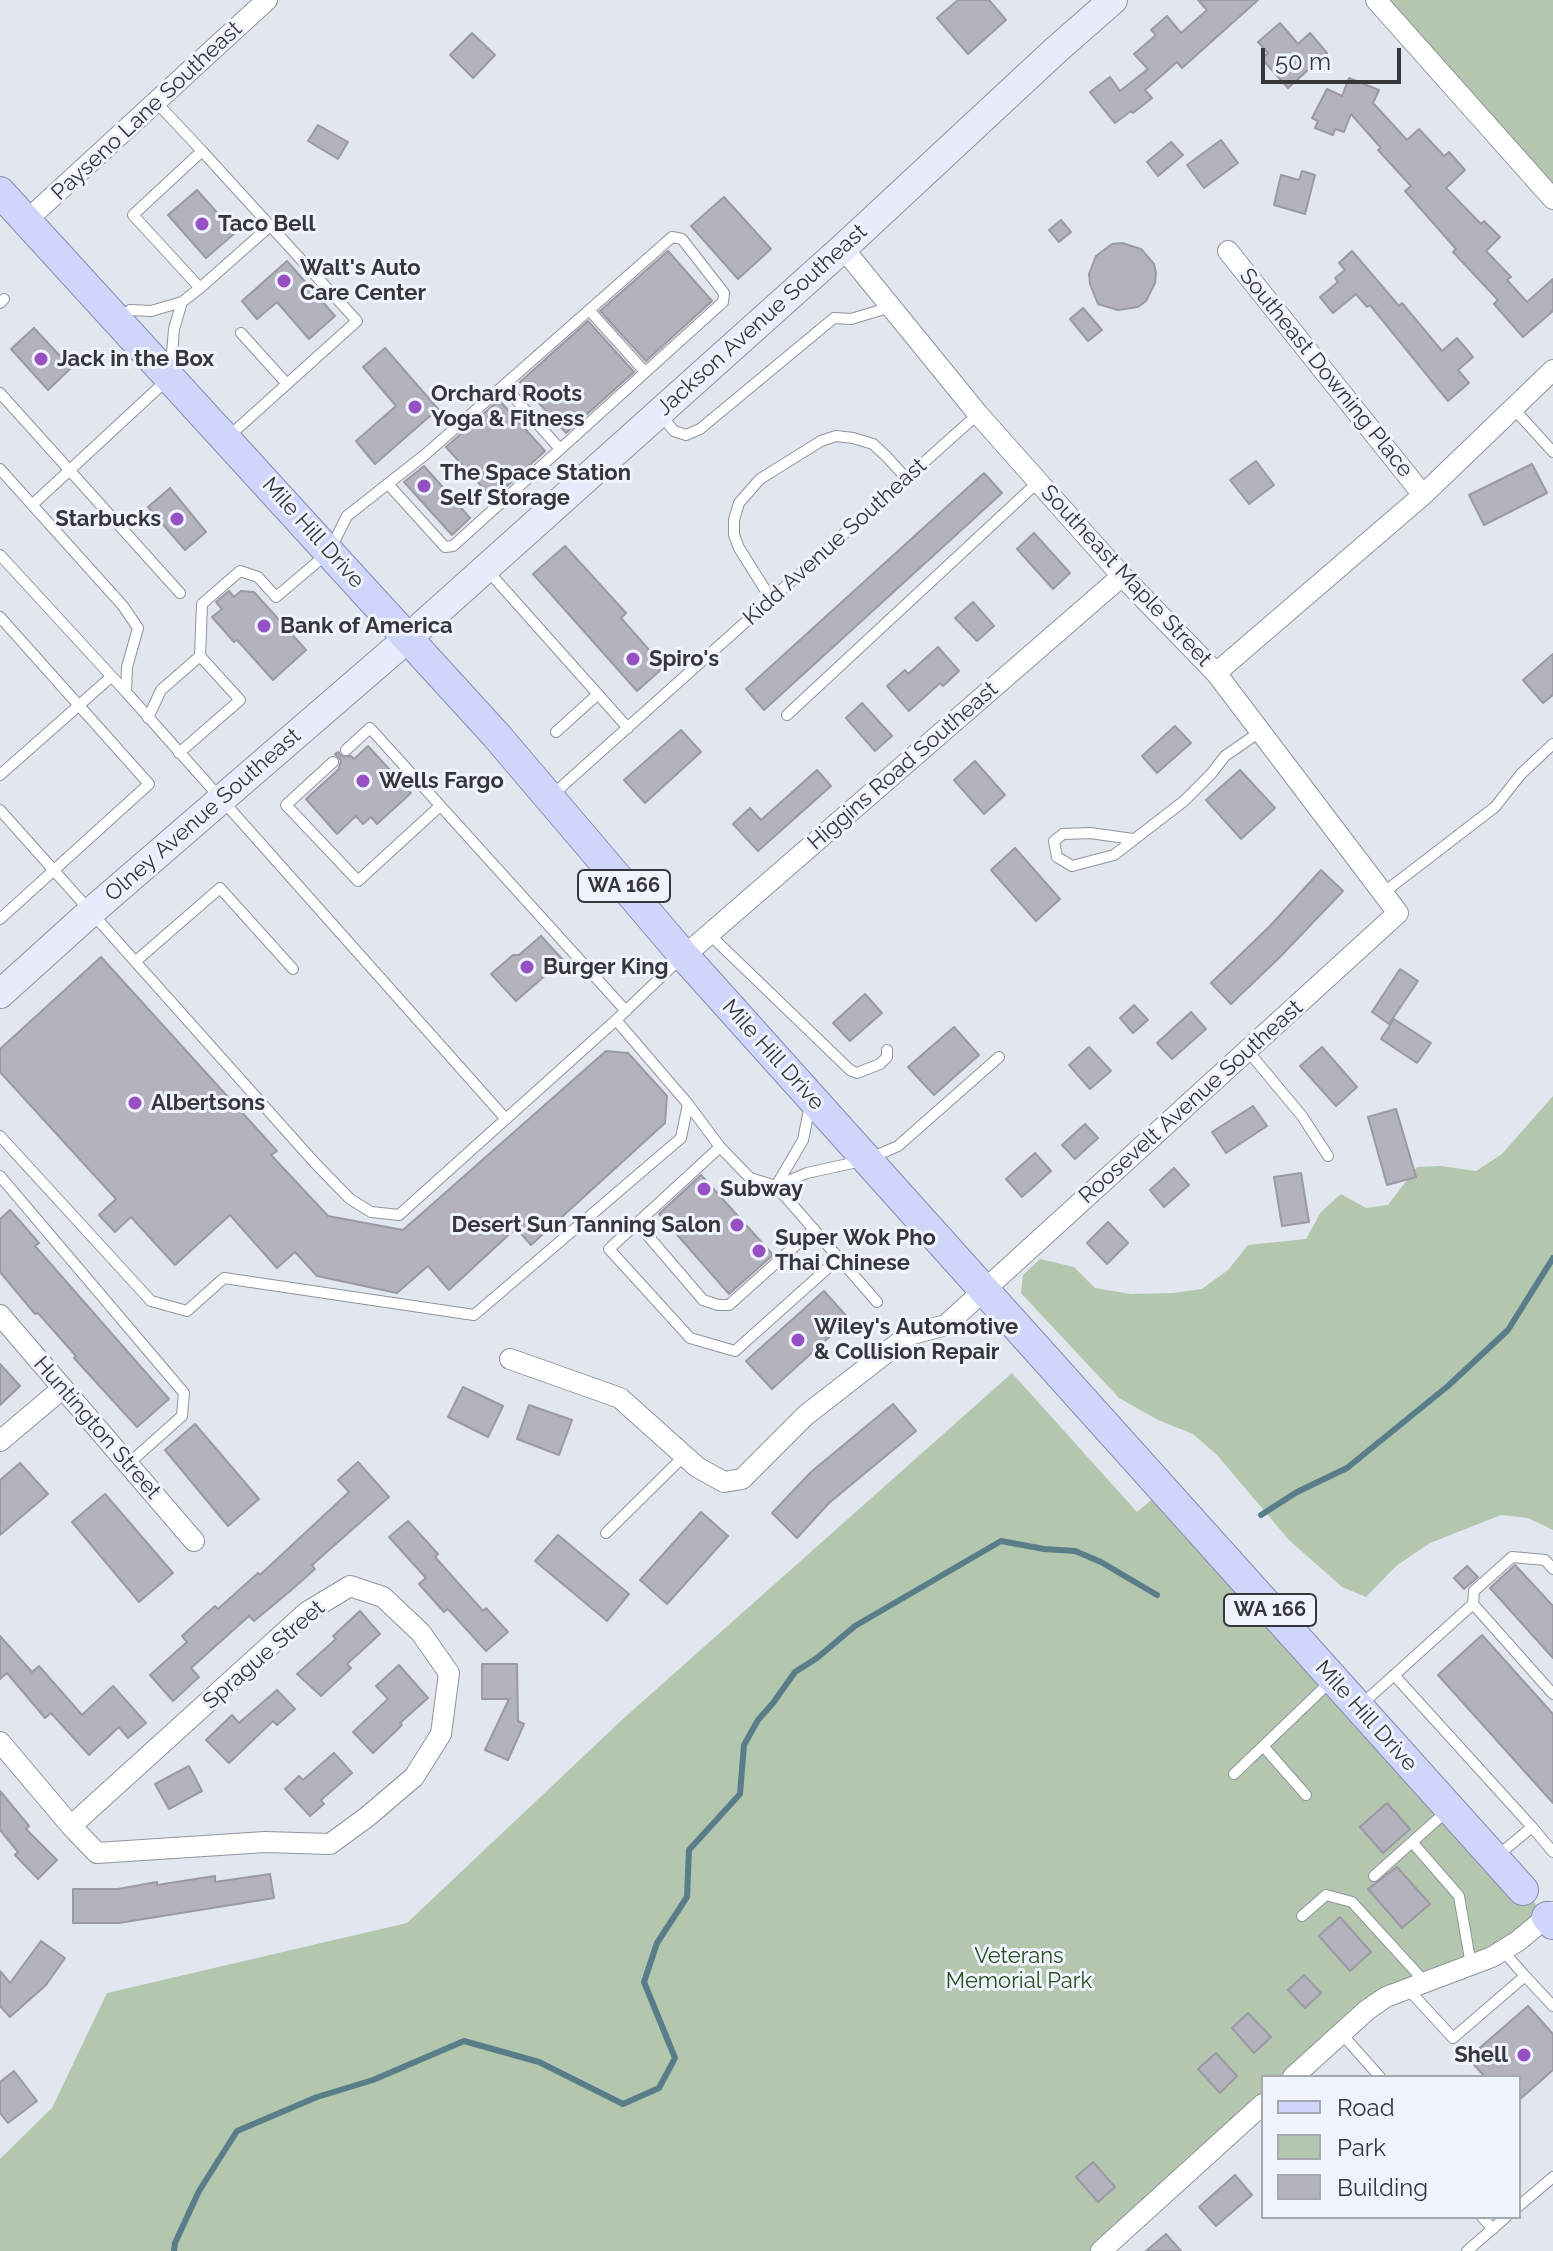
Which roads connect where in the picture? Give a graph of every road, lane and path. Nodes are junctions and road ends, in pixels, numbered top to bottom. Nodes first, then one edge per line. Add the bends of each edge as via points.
1 (267, 0) edge
2 (1113, 0) edge
3 (1376, 0) edge
4 (156, 102) junction
5 (202, 151) junction
6 (0, 192) edge
7 (1553, 199) edge
8 (26, 221) junction
9 (270, 226) junction
10 (843, 248) junction
11 (1228, 251) dead end
12 (200, 288) junction
13 (182, 302) junction
14 (891, 307) junction
15 (589, 310) junction
16 (118, 320) junction
17 (241, 333) dead end
18 (1553, 370) edge
19 (165, 371) junction
20 (645, 372) junction
21 (287, 384) junction
22 (504, 386) junction
23 (0, 393) edge
24 (1514, 409) junction
25 (658, 412) junction
26 (978, 414) junction
27 (227, 439) junction
28 (560, 449) junction
29 (1553, 452) edge
30 (0, 469) edge
31 (69, 470) junction
32 (906, 478) junction
33 (1038, 482) junction
34 (388, 484) junction
35 (1423, 495) junction
36 (32, 505) junction
37 (329, 552) junction
38 (0, 555) edge
39 (485, 567) junction
40 (1122, 576) junction
41 (180, 593) dead end
42 (771, 599) junction
43 (0, 617) edge
44 (408, 638) junction
45 (200, 656) junction
46 (1216, 673) junction
47 (111, 677) junction
48 (126, 692) junction
49 (598, 694) junction
50 (78, 705) junction
51 (787, 715) dead end
52 (148, 718) junction
53 (628, 728) junction
54 (1261, 731) junction
55 (556, 732) dead end
56 (1553, 744) edge
57 (346, 750) dead end
58 (179, 753) junction
59 (333, 762) dead end
60 (0, 775) edge
61 (549, 798) junction
62 (220, 800) junction
63 (440, 806) junction
64 (0, 810) edge
65 (1133, 839) junction
66 (54, 870) junction
67 (1383, 893) junction
68 (92, 911) junction
69 (1398, 913) joint
70 (0, 919) edge
71 (709, 934) junction
72 (684, 956) junction
73 (136, 961) junction
74 (293, 969) dead end
75 (0, 994) edge
76 (626, 1011) junction
77 (616, 1020) junction
78 (887, 1050) dead end
79 (1247, 1050) junction
80 (999, 1057) dead end
81 (811, 1099) junction
82 (688, 1104) junction
83 (505, 1118) junction
84 (0, 1136) edge
85 (720, 1147) junction
86 (1328, 1156) dead end
87 (866, 1160) junction
88 (0, 1176) edge
89 (776, 1186) junction
90 (637, 1223) junction
91 (814, 1229) junction
92 (839, 1258) junction
93 (984, 1290) junction
94 (877, 1302) dead end
95 (0, 1316) edge
96 (510, 1359) dead end
97 (63, 1388) junction
98 (0, 1441) edge
99 (684, 1456) junction
100 (128, 1464) junction
101 (606, 1533) dead end
102 (194, 1541) dead end
103 (1553, 1569) edge
104 (1473, 1604) junction
105 (1394, 1675) junction
106 (1333, 1679) junction
107 (1553, 1694) edge
108 (1358, 1707) junction
109 (0, 1742) edge
110 (1263, 1746) junction
111 (1234, 1774) dead end
112 (1306, 1795) dead end
113 (1449, 1809) junction
114 (71, 1826) junction
115 (1532, 1827) junction
116 (1412, 1842) junction
117 (1553, 1852) edge
118 (1494, 1858) junction
119 (1374, 1876) dead end
120 (1523, 1890) joint
121 (1302, 1916) dead end
122 (1551, 1918) edge
123 (1503, 1951) junction
124 (1471, 1966) junction
125 (1525, 1976) junction
126 (1416, 1985) junction
127 (1553, 2006) edge
128 (1341, 2033) junction
129 (1295, 2075) edge
130 (1378, 2075) edge
131 (1261, 2106) edge
132 (1553, 2177) edge
133 (1521, 2204) edge
134 (1484, 2219) edge
135 (1504, 2219) edge
136 (1493, 2229) junction
137 (1101, 2251) edge
138 (1467, 2251) edge

1 - 4 street, Payseno Lane Southeast
2 - 10 main road, Jackson Avenue Southeast
3 - 7 street
4 - 5 lane
4 - 8 street, Payseno Lane Southeast
5 - 9 lane
5 - 12 lane via 133,215
6 - 8 main road, Mile Hill Drive / WA 166
8 - 16 main road, Mile Hill Drive / WA 166
9 - 12 lane
9 - 21 lane via 357,321
10 - 14 street, Southeast Maple Street
10 - 25 main road, Jackson Avenue Southeast
11 - 35 street, Southeast Downing Place
12 - 13 lane
13 - 16 lane via 151,311 130,310
13 - 19 lane
14 - 25 lane via 851,319 834,318 700,429 686,435 674,431
14 - 26 street, Southeast Maple Street
15 - 20 lane
15 - 20 lane via 672,237 682,239 724,293 723,302
15 - 22 lane
16 - 19 main road, Mile Hill Drive / WA 166
17 - 21 lane
18 - 24 street
19 - 27 main road, Mile Hill Drive / WA 166
19 - 31 lane
20 - 28 lane
21 - 27 lane
22 - 28 lane
22 - 34 lane
23 - 31 lane
24 - 29 lane
24 - 35 street
25 - 39 main road, Jackson Avenue Southeast
26 - 32 lane, Kidd Avenue Southeast
26 - 33 street, Southeast Maple Street
27 - 37 main road, Mile Hill Drive / WA 166
28 - 34 lane via 453,546 445,547
30 - 36 lane
31 - 36 lane
31 - 41 lane
32 - 42 lane, Kidd Avenue Southeast
32 - 42 lane via 873,444 836,436 760,479 739,503 734,535
33 - 40 street, Southeast Maple Street
33 - 51 lane
34 - 37 lane via 347,516
35 - 46 street
36 - 48 lane via 138,628
37 - 44 main road, Mile Hill Drive / WA 166
37 - 45 lane via 276,597 258,577 240,571 202,604
38 - 47 lane
39 - 44 main road, Jackson Avenue Southeast
39 - 49 lane
40 - 46 street, Southeast Maple Street
40 - 71 street, Higgins Road Southeast
42 - 53 lane, Kidd Avenue Southeast
43 - 50 lane
44 - 61 main road, Mile Hill Drive / WA 166
44 - 62 main road, Olney Avenue Southeast
45 - 52 lane via 161,690
45 - 58 lane via 240,700
46 - 54 street, Southeast Maple Street
47 - 48 lane
47 - 50 lane
48 - 52 lane
49 - 53 lane
49 - 55 lane
50 - 60 lane
50 - 66 lane via 149,784
52 - 58 lane
53 - 61 lane, Kidd Avenue Southeast
54 - 65 lane via 1225,756 1184,801
54 - 67 street, Southeast Maple Street
56 - 67 lane via 1495,807
57 - 63 lane via 370,728
58 - 62 lane
59 - 63 lane via 286,805 358,881
61 - 72 main road, Mile Hill Drive / WA 166
62 - 68 main road, Olney Avenue Southeast
62 - 83 lane
63 - 76 lane
64 - 66 lane
65 - 65 lane via 1114,855 1072,866 1057,857 1054,841 1063,834 1090,833
66 - 68 lane
66 - 70 lane
67 - 69 street, Southeast Maple Street
68 - 73 lane
68 - 75 main road, Olney Avenue Southeast
69 - 79 street, Roosevelt Avenue Southeast
71 - 72 street, Higgins Road Southeast
71 - 78 lane via 850,1070 857,1073 880,1064
72 - 76 lane
72 - 81 main road, Mile Hill Drive / WA 166
73 - 74 lane via 220,888
73 - 83 lane via 314,1162 350,1199 371,1212 399,1215
76 - 77 lane
77 - 82 lane
77 - 83 lane
79 - 86 lane
79 - 93 street, Roosevelt Avenue Southeast
80 - 87 lane via 898,1146
81 - 87 main road, Mile Hill Drive / WA 166
81 - 89 lane via 803,1140
82 - 84 lane via 681,1138 474,1315 224,1278 187,1311 151,1301
82 - 85 lane
85 - 89 lane via 750,1178
85 - 90 lane
87 - 89 lane
87 - 93 main road, Mile Hill Drive / WA 166
88 - 100 lane via 184,1393 182,1416
89 - 91 lane
90 - 91 lane via 703,1300 718,1305 729,1305
90 - 92 lane via 609,1249 690,1338 735,1351
91 - 92 lane
92 - 94 lane
93 - 99 street, Roosevelt Avenue Southeast via 946,1325 909,1335 817,1406 742,1479 724,1482
93 - 106 main road, Mile Hill Drive / WA 166
95 - 97 street, Huntington Street
96 - 99 street, Roosevelt Avenue Southeast via 620,1398
97 - 98 street
97 - 100 street, Huntington Street
99 - 101 lane
100 - 102 street, Huntington Street
103 - 104 lane via 1545,1560 1512,1557 1474,1591
104 - 105 lane
104 - 107 lane
105 - 108 lane
105 - 115 lane
106 - 108 main road, Mile Hill Drive / WA 166
106 - 110 lane
108 - 113 main road, Mile Hill Drive / WA 166
109 - 114 street, Sprague Street
110 - 111 lane
110 - 112 lane
113 - 116 lane
113 - 118 main road, Mile Hill Drive / WA 166
114 - 114 street, Sprague Street via 97,1853 265,1842 330,1844 414,1777 441,1734 449,1673 421,1633 383,1597 350,1586 307,1612
115 - 117 lane
115 - 118 lane
116 - 119 lane
116 - 124 lane via 1459,1896
118 - 120 main road, Mile Hill Drive / WA 166
120 - 122 main road, Mile Hill Drive / WA 166
121 - 126 lane via 1326,1895 1352,1902
122 - 123 street
123 - 124 street
123 - 125 lane
124 - 126 street
125 - 126 lane via 1453,2038
125 - 127 lane
126 - 128 street via 1376,2004
128 - 129 street
128 - 130 lane
131 - 137 street
132 - 133 lane
134 - 136 lane
135 - 136 lane
136 - 138 lane

